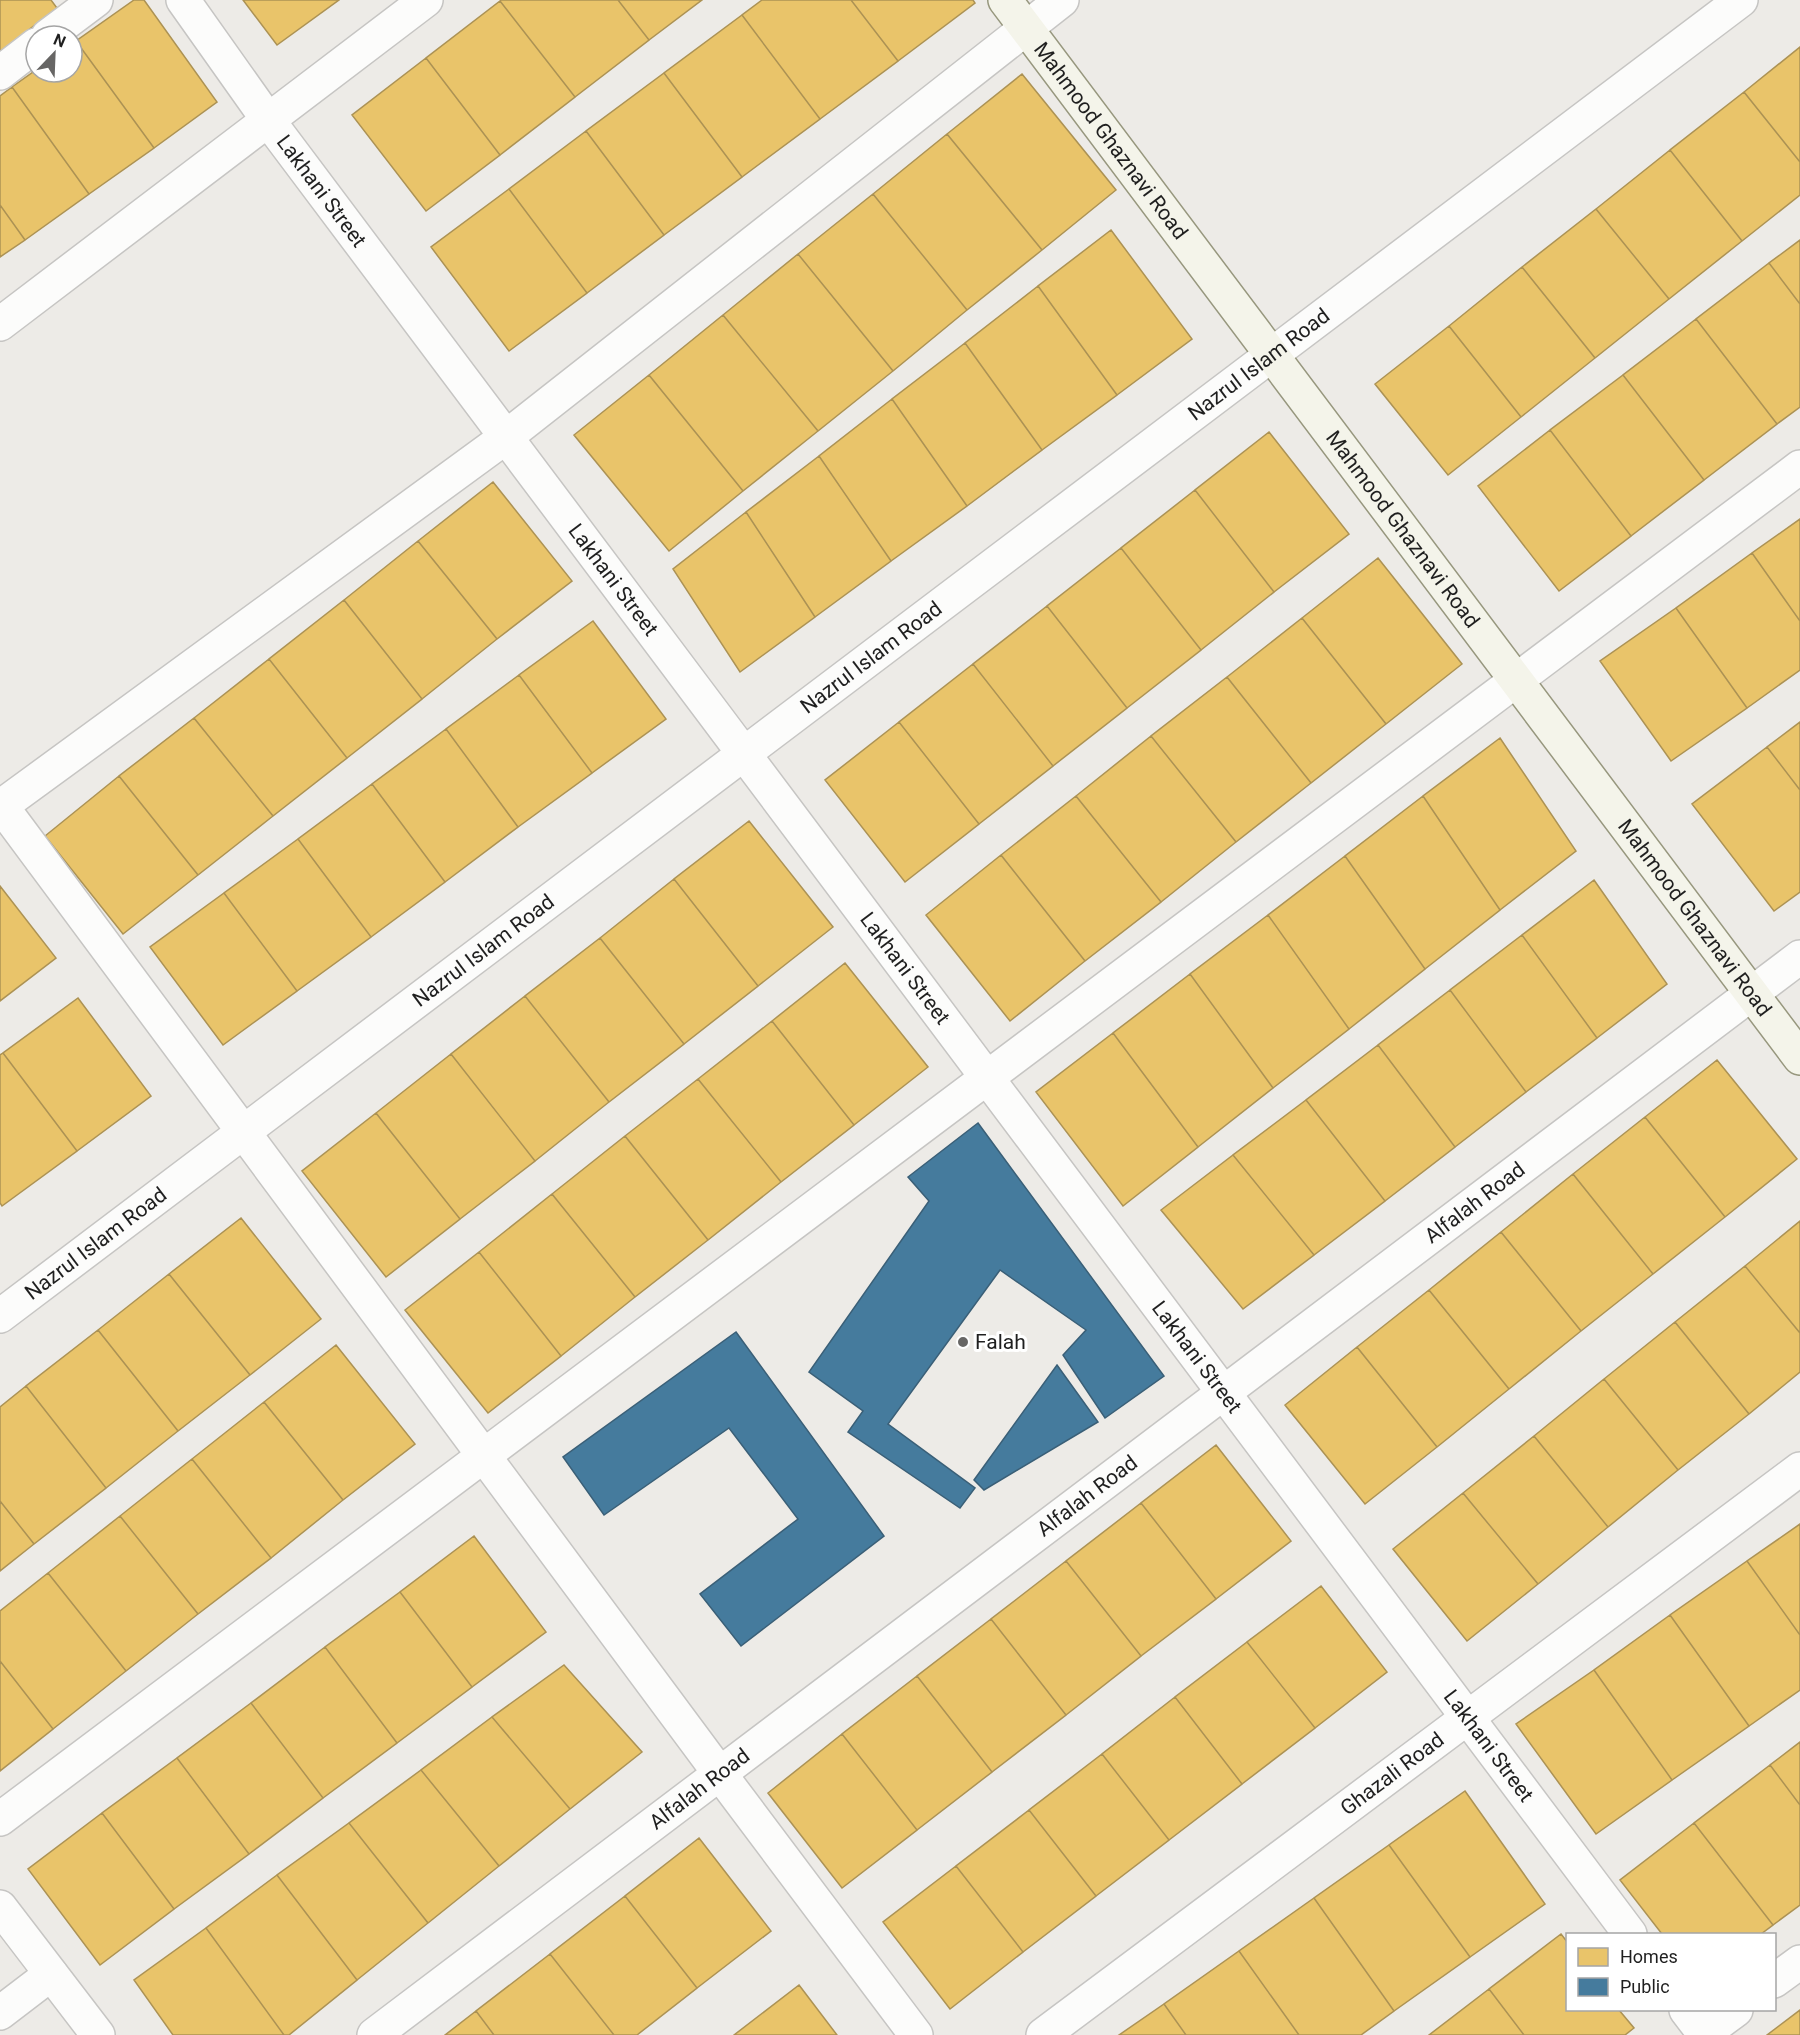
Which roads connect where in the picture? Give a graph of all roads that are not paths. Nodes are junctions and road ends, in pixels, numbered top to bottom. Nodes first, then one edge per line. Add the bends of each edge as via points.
1 (96, 0) edge
2 (183, 0) edge
3 (426, 0) edge
4 (1005, 0) edge
5 (1062, 0) edge
6 (1742, 0) edge
7 (64, 24) edge
8 (1025, 28) junction
9 (24, 54) edge
10 (0, 72) edge
11 (268, 120) junction
12 (0, 324) edge
13 (1272, 356) junction
14 (506, 437) junction
15 (1800, 467) edge
16 (1517, 681) junction
17 (744, 754) junction
18 (0, 806) edge
19 (1800, 957) edge
20 (1752, 994) junction
21 (1800, 1058) edge
22 (987, 1078) junction
23 (244, 1132) junction
24 (0, 1316) edge
25 (1224, 1393) junction
26 (484, 1455) junction
27 (1800, 1469) edge
28 (1467, 1718) junction
29 (720, 1774) junction
30 (0, 1819) edge
31 (0, 1907) edge
32 (1628, 1933) edge
33 (1800, 1962) edge
34 (51, 1974) junction
35 (1776, 1980) edge
36 (1734, 2011) edge
37 (0, 2013) edge
38 (1699, 2028) edge
39 (98, 2035) edge
40 (374, 2035) edge
41 (915, 2035) edge
42 (1043, 2035) edge

1 - 7 street
2 - 11 street, Lakhani Street
3 - 11 street
4 - 8 street, Mahmood Ghaznavi Road
5 - 8 street
6 - 13 street, Nazrul Islam Road
8 - 13 street, Mahmood Ghaznavi Road
8 - 14 street
9 - 10 street
11 - 12 street
11 - 14 street, Lakhani Street
13 - 16 street, Mahmood Ghaznavi Road
13 - 17 street, Nazrul Islam Road
14 - 17 street, Lakhani Street
14 - 18 street
15 - 16 street
16 - 20 street, Mahmood Ghaznavi Road
16 - 22 street
17 - 22 street, Lakhani Street
17 - 23 street, Nazrul Islam Road
18 - 23 street
19 - 20 street, Alfalah Road
20 - 21 street, Mahmood Ghaznavi Road
20 - 25 street, Alfalah Road
22 - 25 street, Lakhani Street
22 - 26 street
23 - 24 street, Nazrul Islam Road
23 - 26 street
25 - 28 street, Lakhani Street
25 - 29 street, Alfalah Road
26 - 29 street
26 - 30 street
27 - 28 street, Ghazali Road
28 - 32 street, Lakhani Street
28 - 42 street, Ghazali Road
29 - 40 street, Alfalah Road
29 - 41 street
31 - 34 street
33 - 35 street
34 - 37 street
34 - 39 street
36 - 38 street

